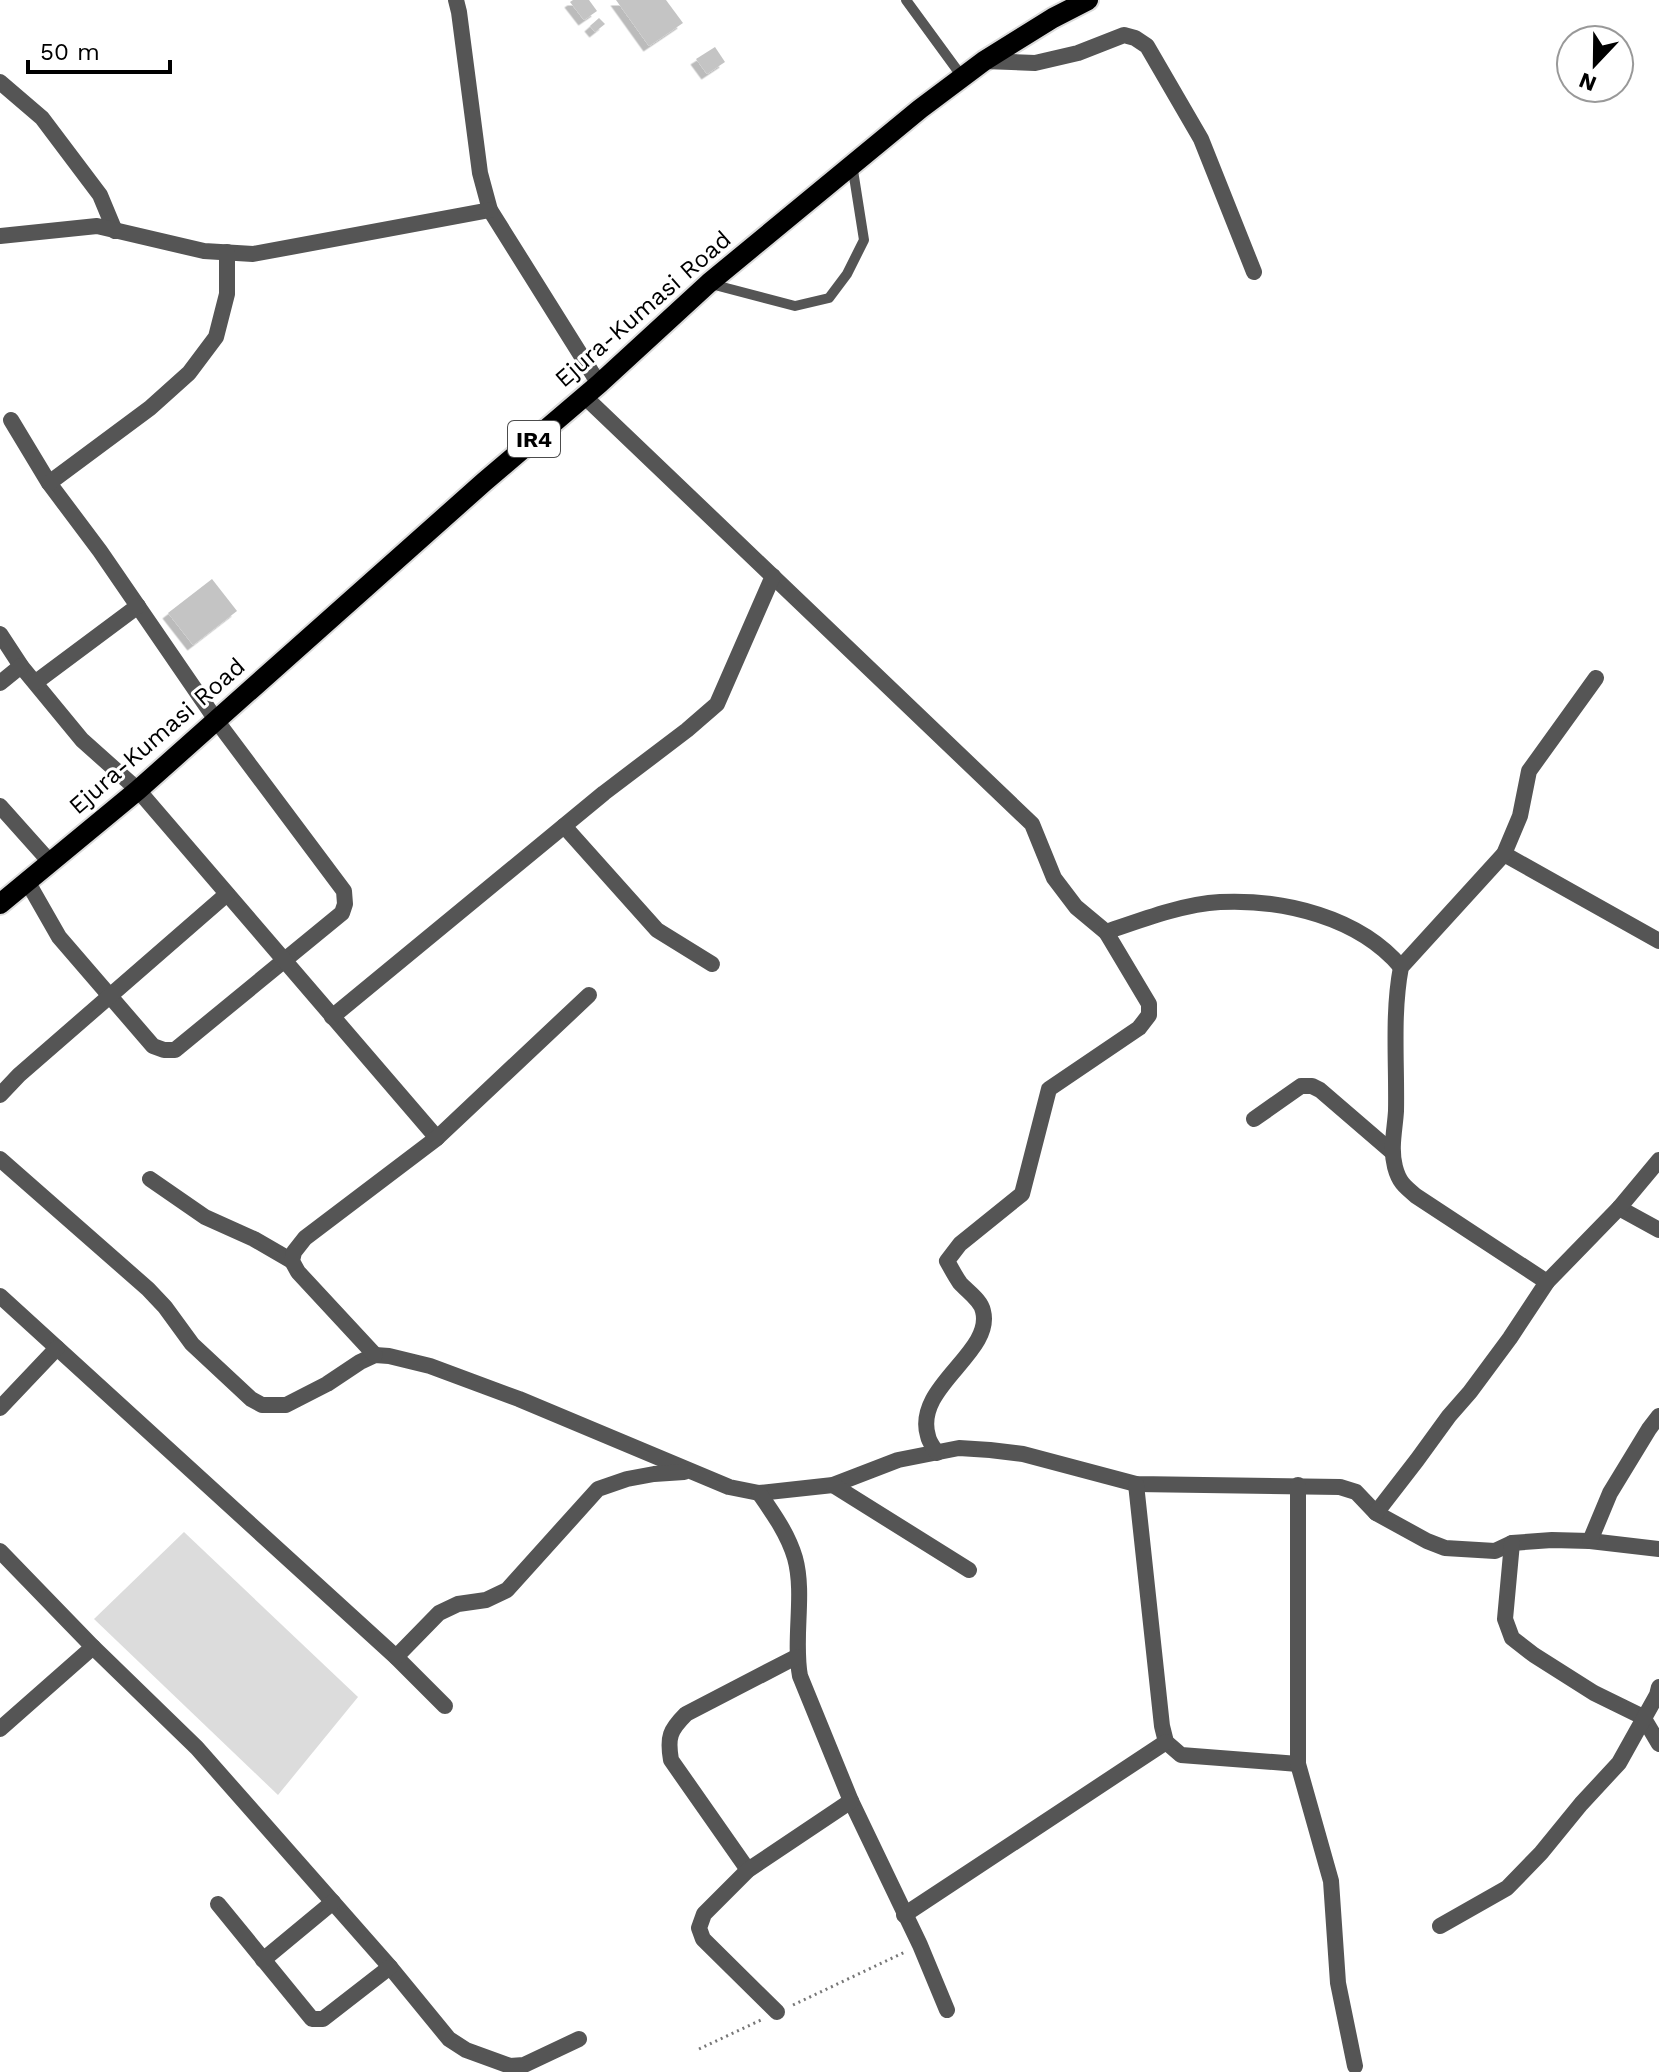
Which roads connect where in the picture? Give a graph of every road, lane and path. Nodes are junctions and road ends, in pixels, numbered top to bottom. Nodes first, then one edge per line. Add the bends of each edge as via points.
1 (456, 0) edge
2 (906, 0) edge
3 (1088, 0) edge
4 (984, 61) junction
5 (963, 78) junction
6 (0, 82) edge
7 (852, 164) junction
8 (490, 210) junction
9 (115, 231) junction
10 (0, 236) edge
11 (227, 252) junction
12 (1254, 272) dead end
13 (709, 283) junction
14 (591, 390) junction
15 (11, 420) dead end
16 (49, 483) junction
17 (773, 576) junction
18 (138, 606) junction
19 (0, 634) edge
20 (21, 666) junction
21 (1596, 678) dead end
22 (36, 682) junction
23 (0, 683) edge
24 (216, 720) junction
25 (138, 790) junction
26 (0, 806) edge
27 (564, 826) junction
28 (1504, 854) junction
29 (50, 862) junction
30 (27, 881) junction
31 (227, 894) junction
32 (0, 904) edge
33 (1106, 932) junction
34 (1659, 941) edge
35 (284, 961) junction
36 (712, 964) dead end
37 (1401, 967) junction
38 (589, 995) dead end
39 (110, 996) junction
40 (332, 1017) junction
41 (0, 1095) edge
42 (1254, 1119) dead end
43 (437, 1138) junction
44 (1392, 1152) junction
45 (0, 1159) edge
46 (1659, 1160) edge
47 (150, 1179) dead end
48 (1619, 1208) junction
49 (1659, 1230) edge
50 (292, 1261) junction
51 (1547, 1282) junction
52 (0, 1296) edge
53 (57, 1348) junction
54 (375, 1355) junction
55 (0, 1408) edge
56 (1659, 1416) edge
57 (937, 1453) junction
58 (690, 1472) junction
59 (1136, 1484) junction
60 (833, 1485) junction
61 (1298, 1485) junction
62 (759, 1493) junction
63 (1376, 1513) junction
64 (1590, 1541) junction
65 (1512, 1543) junction
66 (1659, 1549) edge
67 (0, 1551) edge
68 (969, 1570) dead end
69 (93, 1647) junction
70 (396, 1657) junction
71 (796, 1657) junction
72 (1659, 1687) edge
73 (445, 1706) dead end
74 (1643, 1717) junction
75 (0, 1729) edge
76 (1166, 1742) junction
77 (1659, 1744) edge
78 (1298, 1764) junction
79 (851, 1801) junction
80 (748, 1870) junction
81 (333, 1902) junction
82 (218, 1904) dead end
83 (904, 1915) junction
84 (1440, 1926) dead end
85 (920, 1945) junction
86 (263, 1960) junction
87 (390, 1967) junction
88 (947, 2010) dead end
89 (777, 2012) junction
90 (579, 2039) dead end
91 (699, 2049) dead end
92 (1355, 2066) dead end

1 - 8 street
2 - 5 lane
3 - 4 main road, Ejura-Kumasi Road / IR4
4 - 5 main road, Ejura-Kumasi Road / IR4
4 - 12 street via 1035,63 1124,35 1147,46 1201,139
5 - 7 main road, Ejura-Kumasi Road / IR4
6 - 9 street via 42,118 100,195
7 - 13 main road, Ejura-Kumasi Road / IR4
7 - 13 lane via 864,240 829,298 795,306
8 - 11 street via 253,254
8 - 14 street
9 - 10 street via 97,226
9 - 11 street
11 - 16 street via 227,294 216,337 189,373
13 - 14 main road, Ejura-Kumasi Road / IR4
14 - 17 street
14 - 24 main road, Ejura-Kumasi Road / IR4
15 - 16 street
16 - 18 street
17 - 27 street via 717,704
17 - 33 street via 1032,824 1054,878 1076,907
18 - 22 street
18 - 24 street
19 - 20 street
20 - 22 street
20 - 23 street
21 - 28 street via 1529,771 1520,816
22 - 25 street via 82,740
24 - 25 main road, Ejura-Kumasi Road / IR4
24 - 35 street via 344,891 342,913
25 - 29 main road, Ejura-Kumasi Road / IR4
25 - 31 street
26 - 29 street
27 - 36 street via 657,930
27 - 40 street
28 - 34 street
28 - 37 street
29 - 30 main road, Ejura-Kumasi Road / IR4
30 - 32 main road, Ejura-Kumasi Road / IR4
30 - 39 street via 59,937
31 - 35 street
31 - 39 street
33 - 37 street via 1218,902 1274,903 1343,923 1388,952
33 - 57 street via 1149,1004 1149,1015 1139,1028 1049,1089 1022,1194 960,1244 947,1261 983,1308 984,1324 972,1350 927,1411 927,1435
35 - 39 street via 175,1050 153,1046
35 - 40 street
37 - 44 street
38 - 43 street
39 - 41 street
40 - 43 street
42 - 44 street via 1301,1086 1312,1086
43 - 50 street via 305,1238
44 - 51 street via 1401,1184
45 - 54 street via 148,1289 192,1344 262,1405 299,1400
46 - 48 street
47 - 50 street via 205,1217
48 - 49 street
48 - 51 street
50 - 54 street
51 - 63 street via 1478,1382
52 - 53 street
53 - 55 street
53 - 70 street
54 - 58 street via 418,1363 519,1399
56 - 64 street via 1610,1493
57 - 59 street via 959,1448 1023,1454
57 - 60 street via 898,1460
58 - 62 street
58 - 70 street via 640,1476 598,1489 507,1590 439,1613
59 - 61 street
59 - 76 street
60 - 62 street
60 - 68 street
61 - 63 street via 1356,1492
61 - 78 street
62 - 71 street via 795,1559
63 - 65 street via 1445,1548 1495,1551
64 - 65 street
64 - 66 street
65 - 74 street via 1505,1619 1512,1638 1594,1693
67 - 69 street
69 - 75 street
69 - 81 street via 197,1748
70 - 73 street
71 - 79 street
71 - 80 street via 686,1714 673,1727 668,1744 671,1760
72 - 74 street
74 - 77 street
74 - 84 street via 1619,1763 1541,1853 1507,1888
76 - 78 street via 1181,1755
76 - 83 street
78 - 92 street via 1331,1881 1338,1983
79 - 80 street
79 - 83 street
80 - 89 street via 704,1914 699,1928 703,1939
81 - 86 street
81 - 87 street
82 - 86 street
83 - 85 street
85 - 88 street
85 - 89 path
86 - 87 street via 316,2020
87 - 90 street via 449,2039 466,2050 510,2066 524,2065
89 - 91 path

